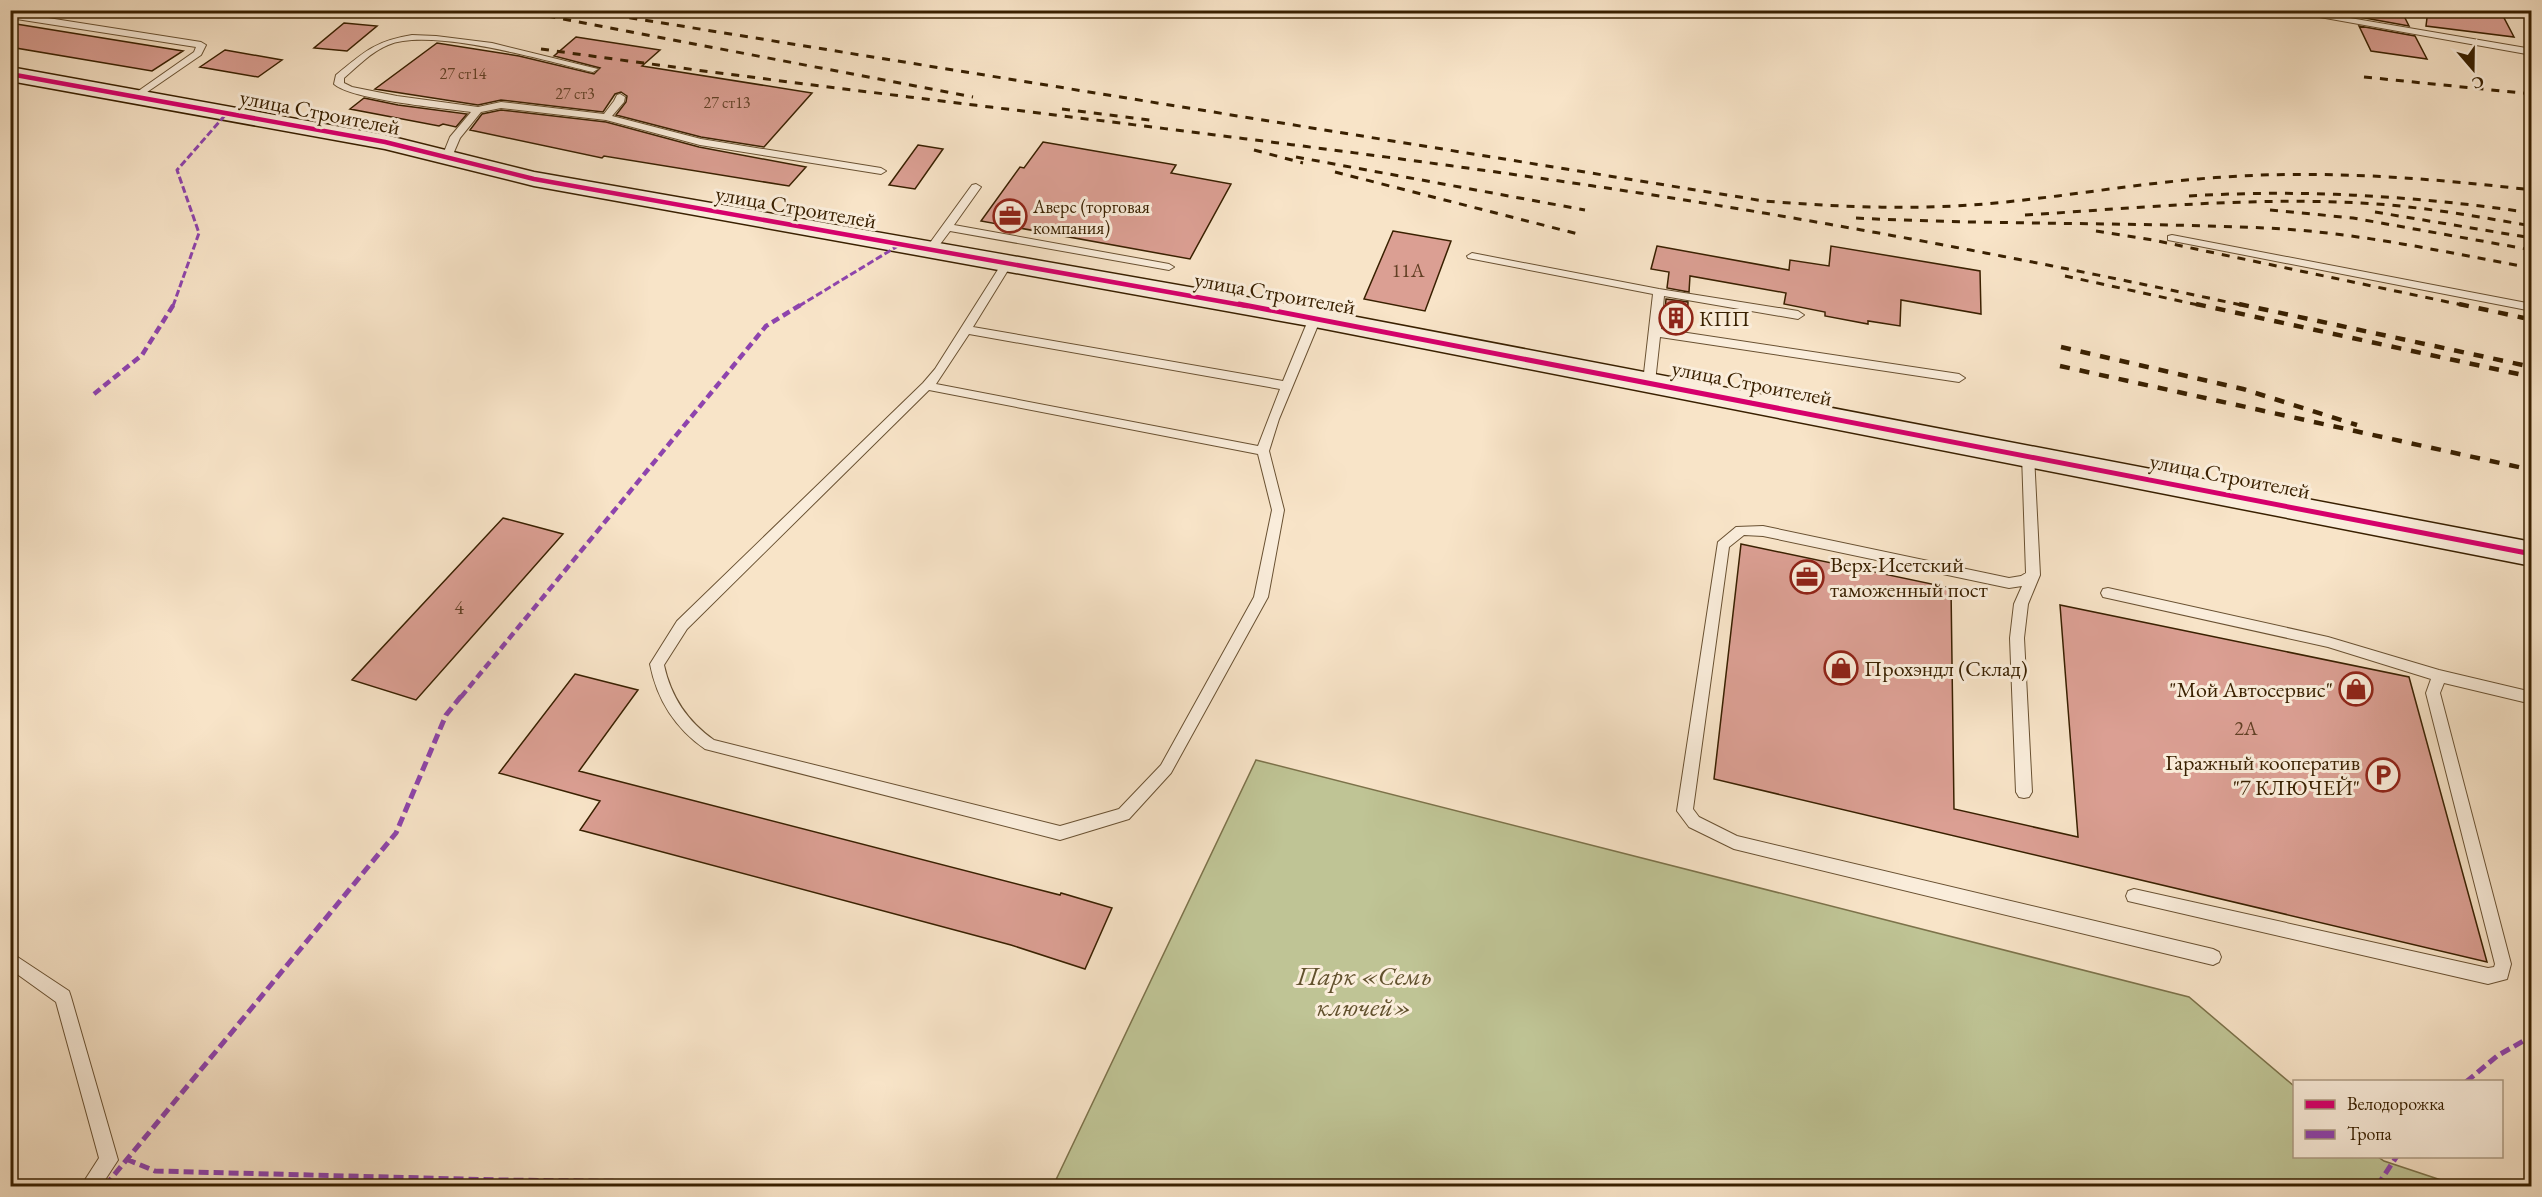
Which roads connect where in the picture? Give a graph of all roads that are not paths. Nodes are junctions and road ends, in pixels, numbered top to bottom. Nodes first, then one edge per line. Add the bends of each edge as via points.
1 (2285, 10) edge
2 (10, 15) edge
3 (2532, 52) edge
4 (593, 69) dead end
5 (10, 74) edge
6 (137, 96) junction
7 (620, 97) dead end
8 (478, 110) junction
9 (606, 117) junction
10 (447, 157) junction
11 (881, 171) dead end
12 (976, 187) dead end
13 (947, 227) junction
14 (2172, 238) dead end
15 (931, 249) junction
16 (1472, 256) dead end
17 (1008, 262) junction
18 (1169, 267) dead end
19 (1659, 292) junction
20 (2532, 308) edge
21 (1798, 315) dead end
22 (1315, 318) junction
23 (967, 330) junction
24 (1654, 332) junction
25 (1959, 378) dead end
26 (1649, 382) junction
27 (927, 386) junction
28 (1288, 386) junction
29 (1263, 451) junction
30 (2028, 455) junction
31 (2532, 554) edge
32 (2033, 575) junction
33 (2108, 593) dead end
34 (2439, 676) junction
35 (2532, 698) edge
36 (2024, 792) dead end
37 (2134, 896) dead end
38 (2213, 957) dead end
39 (10, 959) edge
40 (90, 1186) edge

1 - 3 lane
2 - 6 lane via 201,45 198,52
4 - 8 lane via 511,50 410,38 389,42 339,77 339,84 349,89
5 - 6 street, улица Строителей
6 - 10 street, улица Строителей
7 - 9 lane
8 - 9 lane via 501,105
8 - 10 lane via 454,137
9 - 11 lane via 700,142
10 - 15 street, улица Строителей via 534,179
12 - 13 lane
13 - 15 lane
13 - 18 lane
14 - 20 lane
15 - 17 street, улица Строителей
16 - 19 lane
17 - 22 street, улица Строителей
17 - 23 lane
19 - 21 lane
19 - 24 lane
22 - 26 street, улица Строителей
22 - 28 lane
23 - 27 lane
23 - 28 lane
24 - 25 lane
24 - 26 lane
26 - 30 street, улица Строителей
27 - 29 lane
27 - 29 lane via 682,625 657,664 660,686 691,733 710,745 1060,833 1124,814 1166,769 1261,597 1278,510
28 - 29 lane
30 - 31 street, улица Строителей
30 - 32 lane
32 - 36 lane via 2021,604 2017,638
32 - 38 lane via 2009,583 1763,531 1741,530 1723,545 1685,811 1694,822 1734,842
33 - 34 lane via 2328,642
34 - 35 lane
34 - 37 lane via 2433,693 2503,964 2501,974 2488,976
39 - 40 lane via 63,997 109,1160

